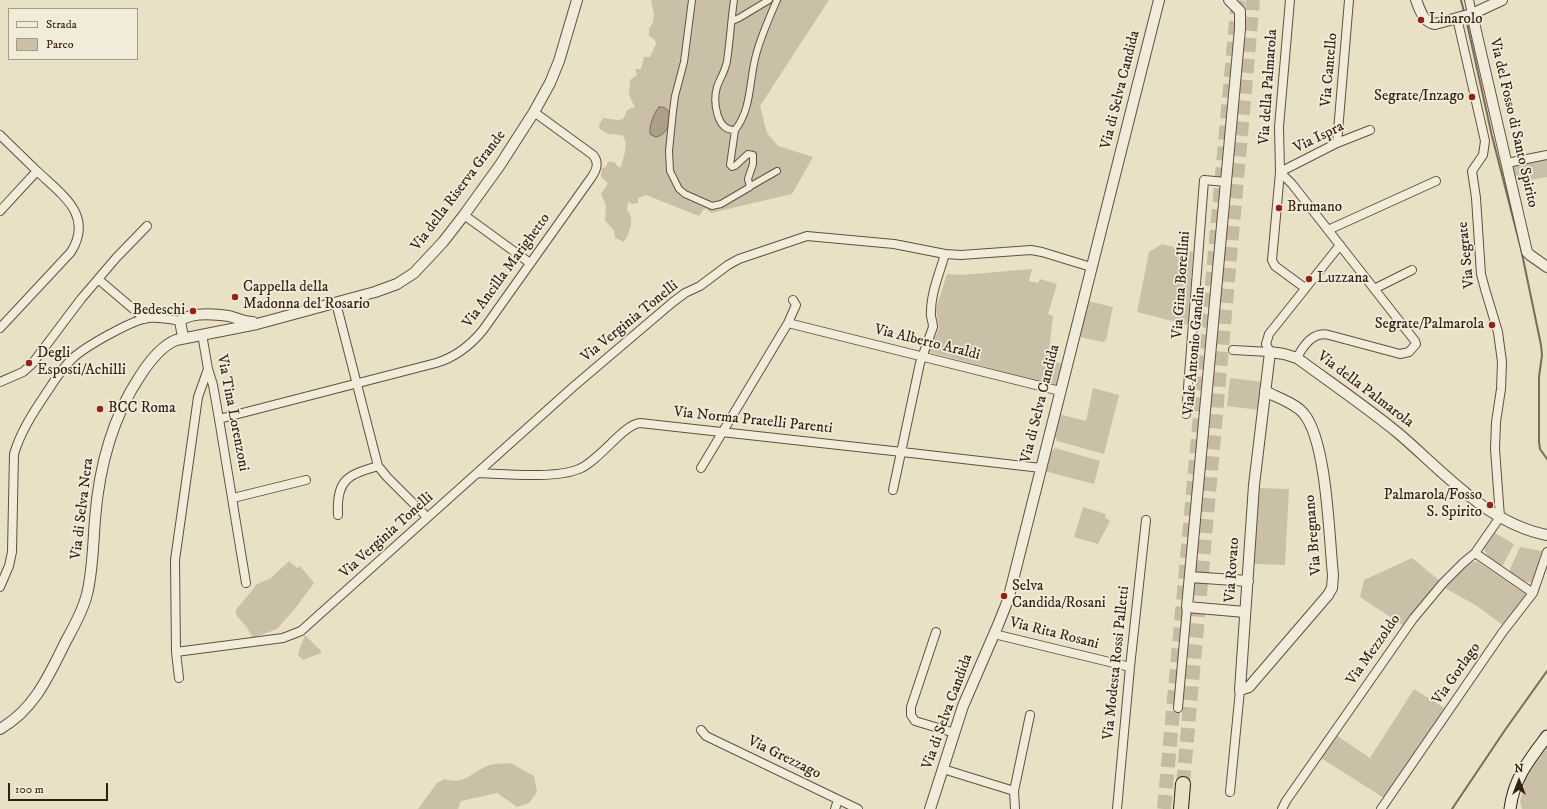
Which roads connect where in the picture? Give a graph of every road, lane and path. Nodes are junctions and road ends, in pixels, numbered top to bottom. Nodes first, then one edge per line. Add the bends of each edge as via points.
1 (577, 0) edge
2 (692, 0) edge
3 (734, 0) edge
4 (769, 0) edge
5 (777, 0) edge
6 (1159, 0) edge
7 (1229, 0) edge
8 (1290, 0) edge
9 (1349, 0) edge
10 (1416, 0) edge
11 (1469, 0) edge
12 (1502, 0) edge
13 (1472, 14) junction
14 (1457, 18) junction
15 (732, 21) junction
16 (534, 112) junction
17 (735, 130) junction
18 (1370, 130) dead end
19 (0, 135) edge
20 (1338, 143) junction
21 (1547, 155) edge
22 (1507, 162) junction
23 (37, 171) junction
24 (777, 171) dead end
25 (1280, 172) junction
26 (1436, 181) dead end
27 (1226, 182) junction
28 (749, 187) junction
29 (0, 211) edge
30 (464, 215) junction
31 (148, 226) dead end
32 (1328, 230) junction
33 (1340, 245) junction
34 (945, 254) junction
35 (530, 263) junction
36 (1091, 267) junction
37 (1547, 267) edge
38 (1412, 270) dead end
39 (98, 279) junction
40 (1305, 288) junction
41 (1374, 289) junction
42 (793, 300) dead end
43 (336, 303) junction
44 (225, 316) junction
45 (145, 319) junction
46 (180, 321) junction
47 (263, 321) junction
48 (788, 323) junction
49 (0, 328) edge
50 (227, 329) junction
51 (202, 334) junction
52 (183, 337) junction
53 (1233, 350) dead end
54 (1270, 352) junction
55 (922, 355) junction
56 (1297, 358) junction
57 (208, 369) junction
58 (0, 382) edge
59 (358, 384) junction
60 (1060, 391) junction
61 (1265, 391) junction
62 (1186, 414) dead end
63 (219, 419) junction
64 (723, 432) junction
65 (902, 452) junction
66 (378, 466) junction
67 (701, 468) dead end
68 (1040, 468) junction
69 (478, 473) junction
70 (306, 480) dead end
71 (893, 490) dead end
72 (233, 498) junction
73 (338, 515) dead end
74 (427, 517) junction
75 (1500, 517) junction
76 (1146, 520) dead end
77 (1547, 534) edge
78 (1547, 552) edge
79 (1475, 553) junction
80 (1190, 577) junction
81 (1248, 581) junction
82 (246, 583) dead end
83 (0, 587) edge
84 (1533, 593) junction
85 (1187, 607) junction
86 (1245, 612) junction
87 (936, 632) dead end
88 (994, 634) junction
89 (176, 652) junction
90 (1130, 667) junction
91 (179, 678) dead end
92 (1240, 690) junction
93 (1178, 708) dead end
94 (1030, 715) dead end
95 (0, 728) edge
96 (701, 730) dead end
97 (955, 733) junction
98 (1547, 736) edge
99 (943, 769) junction
100 (1183, 784) tunnel mouth
101 (1014, 791) junction
102 (1230, 792) dead end
103 (838, 800) junction
104 (836, 809) edge
105 (858, 809) edge
106 (930, 809) edge
107 (1015, 809) edge
108 (1117, 809) edge
109 (1181, 809) edge
110 (1282, 809) edge
111 (1381, 809) edge
112 (1510, 809) edge

1 - 16 street, Via della Riserva Grande via 559,61
2 - 28 street via 684,62 674,104 670,171 685,194 710,208
3 - 15 street
4 - 15 street
5 - 17 street via 756,56 746,108
6 - 36 street, Via di Selva Candida
7 - 27 street, Viale Antonio Gandin via 1236,6 1240,15
8 - 25 street, Via della Palmarola via 1279,127
9 - 20 street, Via Cantello
10 - 14 street via 1429,23 1438,24
11 - 13 street, Via del Fosso di Santo Spirito
12 - 13 street
13 - 14 street
13 - 22 street, Via del Fosso di Santo Spirito
14 - 75 street, Via Segrate via 1485,141 1483,155 1472,171 1481,274 1498,332 1502,362 1495,449
15 - 17 street via 726,64 717,87 716,100 719,120 730,130
16 - 30 street, Via della Riserva Grande
16 - 35 street, Via Ancilla Marighetto via 593,155 597,163 591,178
17 - 28 street via 730,165 734,166 748,154 753,155
18 - 20 street, Via Ispra
19 - 23 street
20 - 25 street, Via Ispra
21 - 22 street
22 - 37 street, Via del Fosso di Santo Spirito via 1527,252
23 - 29 street
23 - 49 street via 73,206 79,220 77,239 71,252
24 - 28 street
25 - 32 street, Via della Palmarola
25 - 40 street via 1273,262
26 - 32 street
27 - 62 street, Via Gina Borellini via 1204,180
27 - 80 street, Viale Antonio Gandin
30 - 35 street
30 - 43 street, Via della Riserva Grande via 426,261 405,279 386,289
31 - 39 street
32 - 33 street, Via della Palmarola
33 - 40 street
33 - 41 street, Via della Palmarola
34 - 36 street, Via Verginia Tonelli via 1037,250
34 - 55 street via 930,313 933,327
34 - 69 street, Via Verginia Tonelli via 894,244 807,236 739,260 673,302 573,387
35 - 59 street, Via Ancilla Marighetto via 483,330 458,354 436,363
36 - 60 street, Via di Selva Candida
38 - 41 street
39 - 45 street
39 - 58 street via 35,362 24,372
40 - 54 street via 1268,336 1266,345
41 - 56 street, Via della Palmarola via 1415,341 1416,345 1411,351 1398,354 1322,334 1308,341
42 - 48 street via 796,305
43 - 47 street, Via della Riserva Grande
43 - 59 street
44 - 46 street, Via della Riserva Grande via 191,316
44 - 47 street, Via della Riserva Grande via 248,322
44 - 50 street via 228,320
45 - 46 street
45 - 83 street via 100,340 76,355 62,370 28,420 14,454 12,552
46 - 52 street
47 - 50 street, Via della Riserva Grande
48 - 55 street, Via Alberto Araldi
48 - 64 street
50 - 51 street, Via di Selva Nera
51 - 52 street, Via di Selva Nera
51 - 57 street, Via Tina Lorenzoni
52 - 95 street, Via di Selva Nera via 169,343 156,355 138,378 125,402 102,469 84,603 40,692 24,711
53 - 54 street
54 - 56 street
54 - 61 street, Via Rovato
55 - 60 street, Via Alberto Araldi
55 - 65 street
56 - 75 street, Via della Palmarola via 1396,432 1455,485
57 - 63 street, Via Tina Lorenzoni
57 - 89 street via 198,397 175,560
59 - 63 street, Via Ancilla Marighetto
59 - 66 street
60 - 68 street, Via di Selva Candida
61 - 81 street, Via Rovato via 1254,485
61 - 92 street, Via Bregnano via 1303,413 1317,442 1324,479 1333,583 1328,595 1249,687
63 - 72 street, Via Tina Lorenzoni
64 - 65 street, Via Norma Pratelli Parenti
64 - 67 street
64 - 69 street, Via Norma Pratelli Parenti via 637,424 585,466 568,472 516,475
65 - 68 street, Via Norma Pratelli Parenti
65 - 71 street
66 - 73 street via 355,473 345,481 339,497
66 - 74 street
68 - 88 street, Via di Selva Candida via 1009,594
69 - 74 street, Via Verginia Tonelli
70 - 72 street
72 - 82 street, Via Tina Lorenzoni
74 - 89 street, Via Verginia Tonelli via 301,632 283,638
75 - 77 street, Via della Palmarola via 1521,528
75 - 79 street, Via Mezzoldo
76 - 90 street, Via Modesta Rossi Palletti
78 - 84 street, Via Gorlago
79 - 84 street
79 - 110 street, Via Mezzoldo via 1443,583 1412,619
80 - 81 street
80 - 85 street, Viale Antonio Gandin
81 - 86 street, Via Rovato
84 - 111 street, Via Gorlago via 1502,633
85 - 86 street
85 - 93 street, Viale Antonio Gandin
86 - 92 street, Via Rovato
87 - 97 street via 911,715 915,721
88 - 90 street, Via Rita Rosani
88 - 97 street, Via di Selva Candida via 970,689
89 - 91 street
90 - 108 street, Via Modesta Rossi Palletti
92 - 102 street, Via Rovato
94 - 101 street
96 - 103 street, Via Grezzago via 706,736
97 - 99 street, Via di Selva Candida
98 - 112 main road via 1522,770 1514,787
99 - 101 street
99 - 106 street, Via di Selva Candida
100 - 109 highway
101 - 107 street
103 - 104 street
103 - 105 street, Via Grezzago

